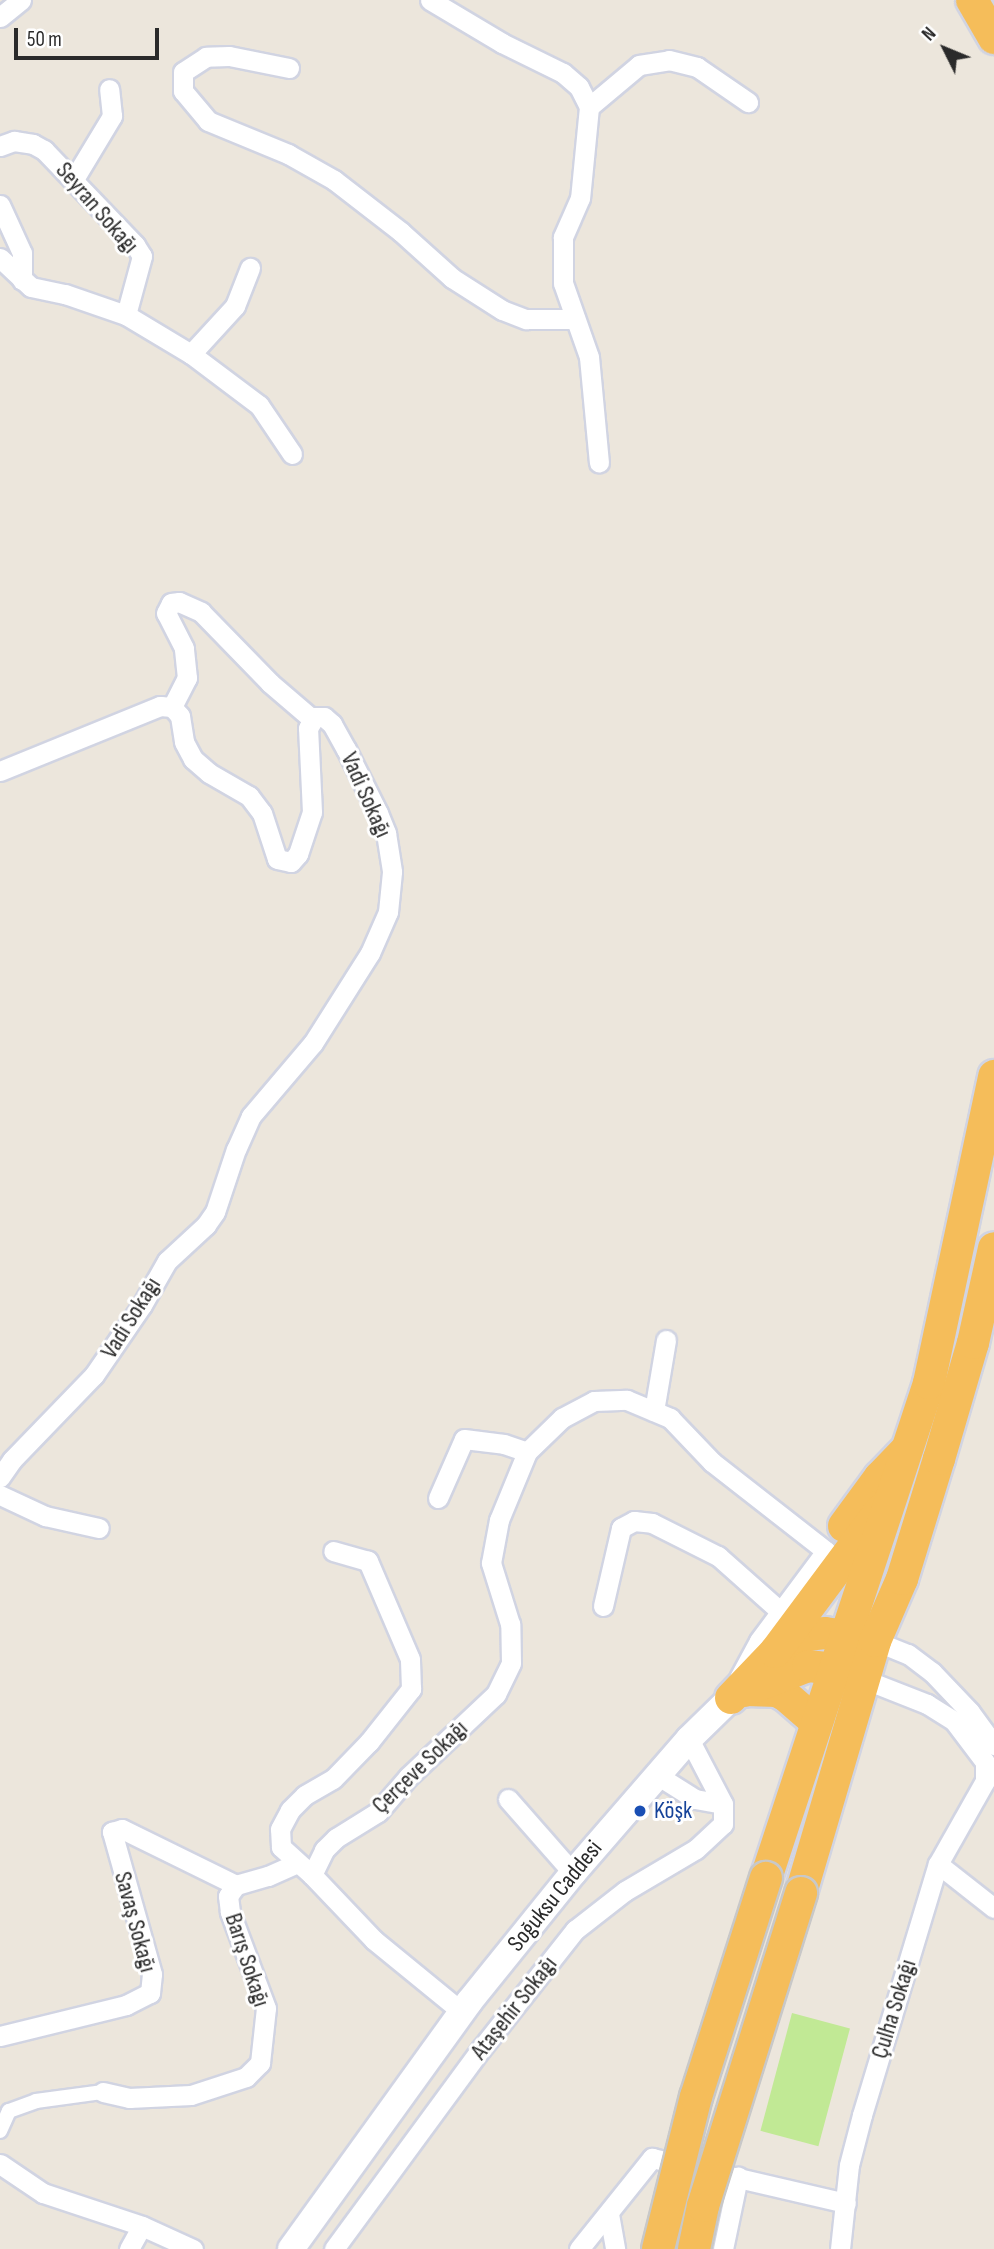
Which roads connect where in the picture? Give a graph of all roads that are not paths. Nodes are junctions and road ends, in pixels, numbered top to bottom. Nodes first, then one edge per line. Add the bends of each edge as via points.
1 (21, 0) edge
2 (430, 0) edge
3 (972, 0) edge
4 (0, 17) edge
5 (994, 38) edge
6 (289, 68) dead end
7 (109, 89) dead end
8 (748, 102) dead end
9 (589, 107) junction
10 (0, 146) edge
11 (74, 179) junction
12 (0, 205) edge
13 (0, 258) edge
14 (250, 268) dead end
15 (22, 280) junction
16 (126, 315) junction
17 (575, 319) junction
18 (191, 354) junction
19 (292, 454) dead end
20 (599, 463) dead end
21 (172, 707) junction
22 (312, 719) junction
23 (0, 771) edge
24 (994, 1076) edge
25 (994, 1248) edge
26 (666, 1340) dead end
27 (653, 1411) junction
28 (910, 1446) junction
29 (527, 1452) junction
30 (0, 1477) edge
31 (897, 1487) junction
32 (0, 1495) edge
33 (438, 1498) dead end
34 (99, 1528) dead end
35 (333, 1551) dead end
36 (826, 1552) junction
37 (603, 1606) dead end
38 (780, 1611) junction
39 (861, 1638) junction
40 (775, 1652) junction
41 (835, 1669) junction
42 (866, 1680) junction
43 (738, 1694) junction
44 (816, 1722) junction
45 (689, 1739) junction
46 (994, 1745) edge
47 (657, 1774) junction
48 (990, 1782) edge
49 (508, 1799) dead end
50 (723, 1804) junction
51 (938, 1864) junction
52 (305, 1869) junction
53 (573, 1873) junction
54 (236, 1885) junction
55 (994, 1908) edge
56 (462, 2012) junction
57 (0, 2036) edge
58 (103, 2092) joint
59 (0, 2131) edge
60 (0, 2164) edge
61 (738, 2176) junction
62 (846, 2203) junction
63 (609, 2214) junction
64 (142, 2226) junction
65 (129, 2249) edge
66 (193, 2249) edge
67 (291, 2249) edge
68 (334, 2249) edge
69 (579, 2249) edge
70 (615, 2249) edge
71 (658, 2249) edge
72 (694, 2249) edge
73 (723, 2249) edge
74 (840, 2249) edge

1 - 4 street
2 - 9 street via 563,73 579,87
3 - 5 highway
6 - 17 street via 229,56 206,57 183,72 183,91 208,121 288,154 334,180 452,278 502,310 526,319
7 - 11 street via 112,116
8 - 9 street via 697,67 669,60 639,65
9 - 17 street via 580,198 563,237 563,283
10 - 11 street, Seyran Sokağı via 14,141 33,144
11 - 16 street, Seyran Sokağı via 142,256
12 - 15 street via 22,253
13 - 15 street
14 - 18 street via 236,306
15 - 16 street
16 - 18 street
17 - 20 street via 589,358
18 - 19 street via 259,405
21 - 22 street via 187,678 184,648 166,613 171,603 179,602 201,612
21 - 22 street, Vadi Sokağı via 180,716 184,742 193,759 249,796 262,813 274,855 285,863 298,854 312,812 308,728
21 - 23 street via 160,706
22 - 30 street, Vadi Sokağı via 324,717 332,724 386,832 392,889 380,934 313,1043 251,1116 206,1225 167,1261 94,1375
24 - 28 highway via 940,1338
25 - 39 highway via 973,1343 902,1579
26 - 27 street
27 - 29 street, Çerçeve Sokağı via 627,1400 594,1401 562,1418
27 - 36 street, Çerçeve Sokağı via 670,1419 712,1462
28 - 31 highway
28 - 36 highway via 880,1478
29 - 33 street via 464,1438
29 - 52 street, Çerçeve Sokağı via 499,1520 492,1563 510,1624 511,1663 496,1695 408,1777 378,1812 336,1838
31 - 39 highway
31 - 40 highway
32 - 34 street via 45,1516
35 - 52 street via 368,1561 410,1659 411,1689 333,1779 290,1810 281,1829 281,1847
36 - 38 street, Soğuksu Caddesi
37 - 38 street via 621,1528 634,1521 652,1523 718,1556
38 - 43 street, Soğuksu Caddesi via 746,1662
39 - 40 highway via 807,1635
39 - 41 highway
39 - 42 highway
39 - 46 street via 908,1654 932,1672
40 - 43 highway
41 - 42 highway
41 - 43 highway via 808,1666
41 - 44 highway
42 - 48 street via 927,1703 954,1721 985,1762
42 - 72 highway, bridge via 703,2206
43 - 44 highway via 777,1691
43 - 45 main road, Soğuksu Caddesi
44 - 71 highway, bridge via 696,2097
45 - 47 main road, Soğuksu Caddesi
45 - 50 street
47 - 50 street via 695,1799
47 - 53 main road, Soğuksu Caddesi
48 - 51 street, Çulha Sokağı
49 - 53 street
50 - 68 street, Ataşehir Sokağı via 723,1824 696,1849 625,1891 575,1930
51 - 55 street
51 - 62 street, Çulha Sokağı via 862,2115 849,2165
52 - 54 street, Barış Sokağı
52 - 56 street via 374,1940
53 - 56 main road, Soğuksu Caddesi
54 - 57 street, Savaş Sokağı via 122,1829 112,1832 152,1974 150,1993 125,2005
54 - 58 street, Barış Sokağı via 228,1896 230,1912 266,2007 260,2063 246,2077 191,2095 129,2098
56 - 67 main road, Soğuksu Caddesi
58 - 59 street via 36,2101 9,2111
60 - 64 street via 43,2193
61 - 62 street
61 - 63 street via 652,2158
61 - 73 street
62 - 74 street, Çulha Sokağı
63 - 69 street
63 - 70 street
64 - 65 street
64 - 66 street

